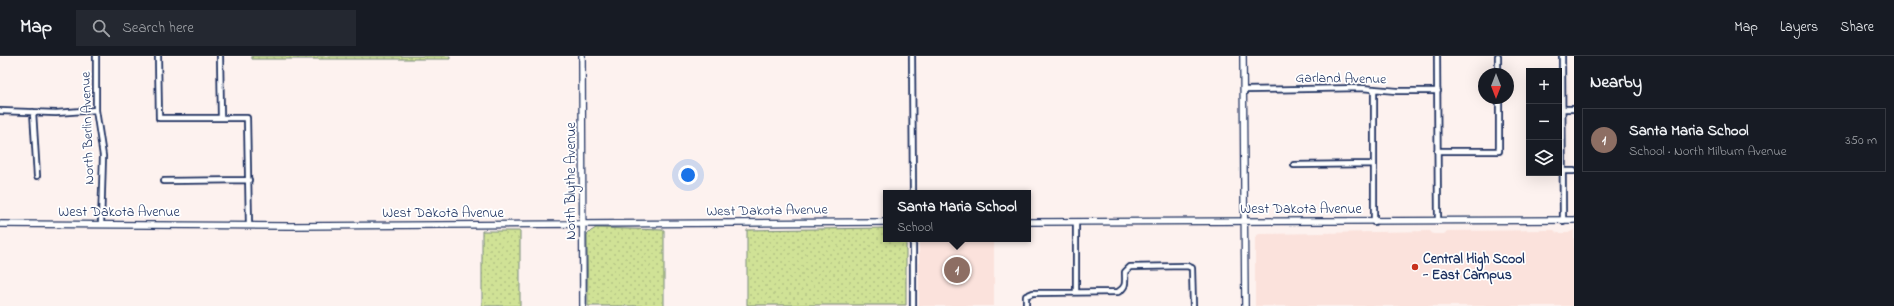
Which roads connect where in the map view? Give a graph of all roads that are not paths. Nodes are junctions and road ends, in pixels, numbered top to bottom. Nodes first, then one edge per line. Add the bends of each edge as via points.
1 (96, 56) edge
2 (158, 56) edge
3 (220, 56) edge
4 (582, 56) edge
5 (912, 56) edge
6 (1243, 56) edge
7 (1437, 56) edge
8 (1498, 56) edge
9 (1562, 56) edge
10 (1498, 68) edge
11 (1374, 89) junction
12 (1244, 90) junction
13 (1438, 91) junction
14 (1498, 104) edge
15 (1562, 104) edge
16 (1562, 109) joint
17 (1574, 109) edge
18 (96, 110) junction
19 (0, 111) edge
20 (33, 112) junction
21 (220, 117) junction
22 (1437, 151) junction
23 (1294, 164) dead end
24 (1373, 164) junction
25 (1563, 171) junction
26 (1574, 171) edge
27 (37, 176) dead end
28 (249, 180) junction
29 (164, 181) dead end
30 (913, 190) edge
31 (1574, 220) edge
32 (1245, 221) junction
33 (1438, 221) junction
34 (1563, 221) junction
35 (883, 222) edge
36 (1031, 222) edge
37 (1076, 222) junction
38 (1374, 222) junction
39 (0, 224) edge
40 (101, 224) junction
41 (583, 224) junction
42 (249, 225) junction
43 (913, 242) edge
44 (1076, 292) junction
45 (583, 306) edge
46 (913, 306) edge
47 (1026, 306) edge
48 (1193, 306) edge
49 (1245, 306) edge

1 - 18 street, North Berlin Avenue
2 - 21 street via 159,118
3 - 21 street
4 - 41 street, North Blythe Avenue
5 - 30 street
6 - 12 street
7 - 13 street
8 - 10 street
9 - 15 street
11 - 12 street, Garland Avenue
11 - 13 street, Garland Avenue via 1401,92
11 - 24 street
12 - 32 street
13 - 22 street
14 - 22 street via 1499,151
16 - 17 street
16 - 25 street
18 - 20 street
18 - 40 street, North Berlin Avenue via 103,156
19 - 20 street
20 - 27 street
21 - 28 street via 248,118
22 - 33 street
23 - 24 street
24 - 38 street
25 - 26 street
25 - 34 street
28 - 29 street
28 - 42 street
31 - 34 street, West Dakota Avenue
32 - 37 street, West Dakota Avenue
32 - 38 street, West Dakota Avenue
32 - 49 street
33 - 34 street, West Dakota Avenue
33 - 38 street, West Dakota Avenue
35 - 41 street, West Dakota Avenue
36 - 37 street, West Dakota Avenue
37 - 44 street
39 - 40 street, West Dakota Avenue
40 - 42 street, West Dakota Avenue
41 - 42 street, West Dakota Avenue
41 - 45 street, North Blythe Avenue
43 - 46 street
44 - 47 street via 1028,294
44 - 48 street via 1118,292 1125,285 1124,272 1130,267 1187,266 1192,268

